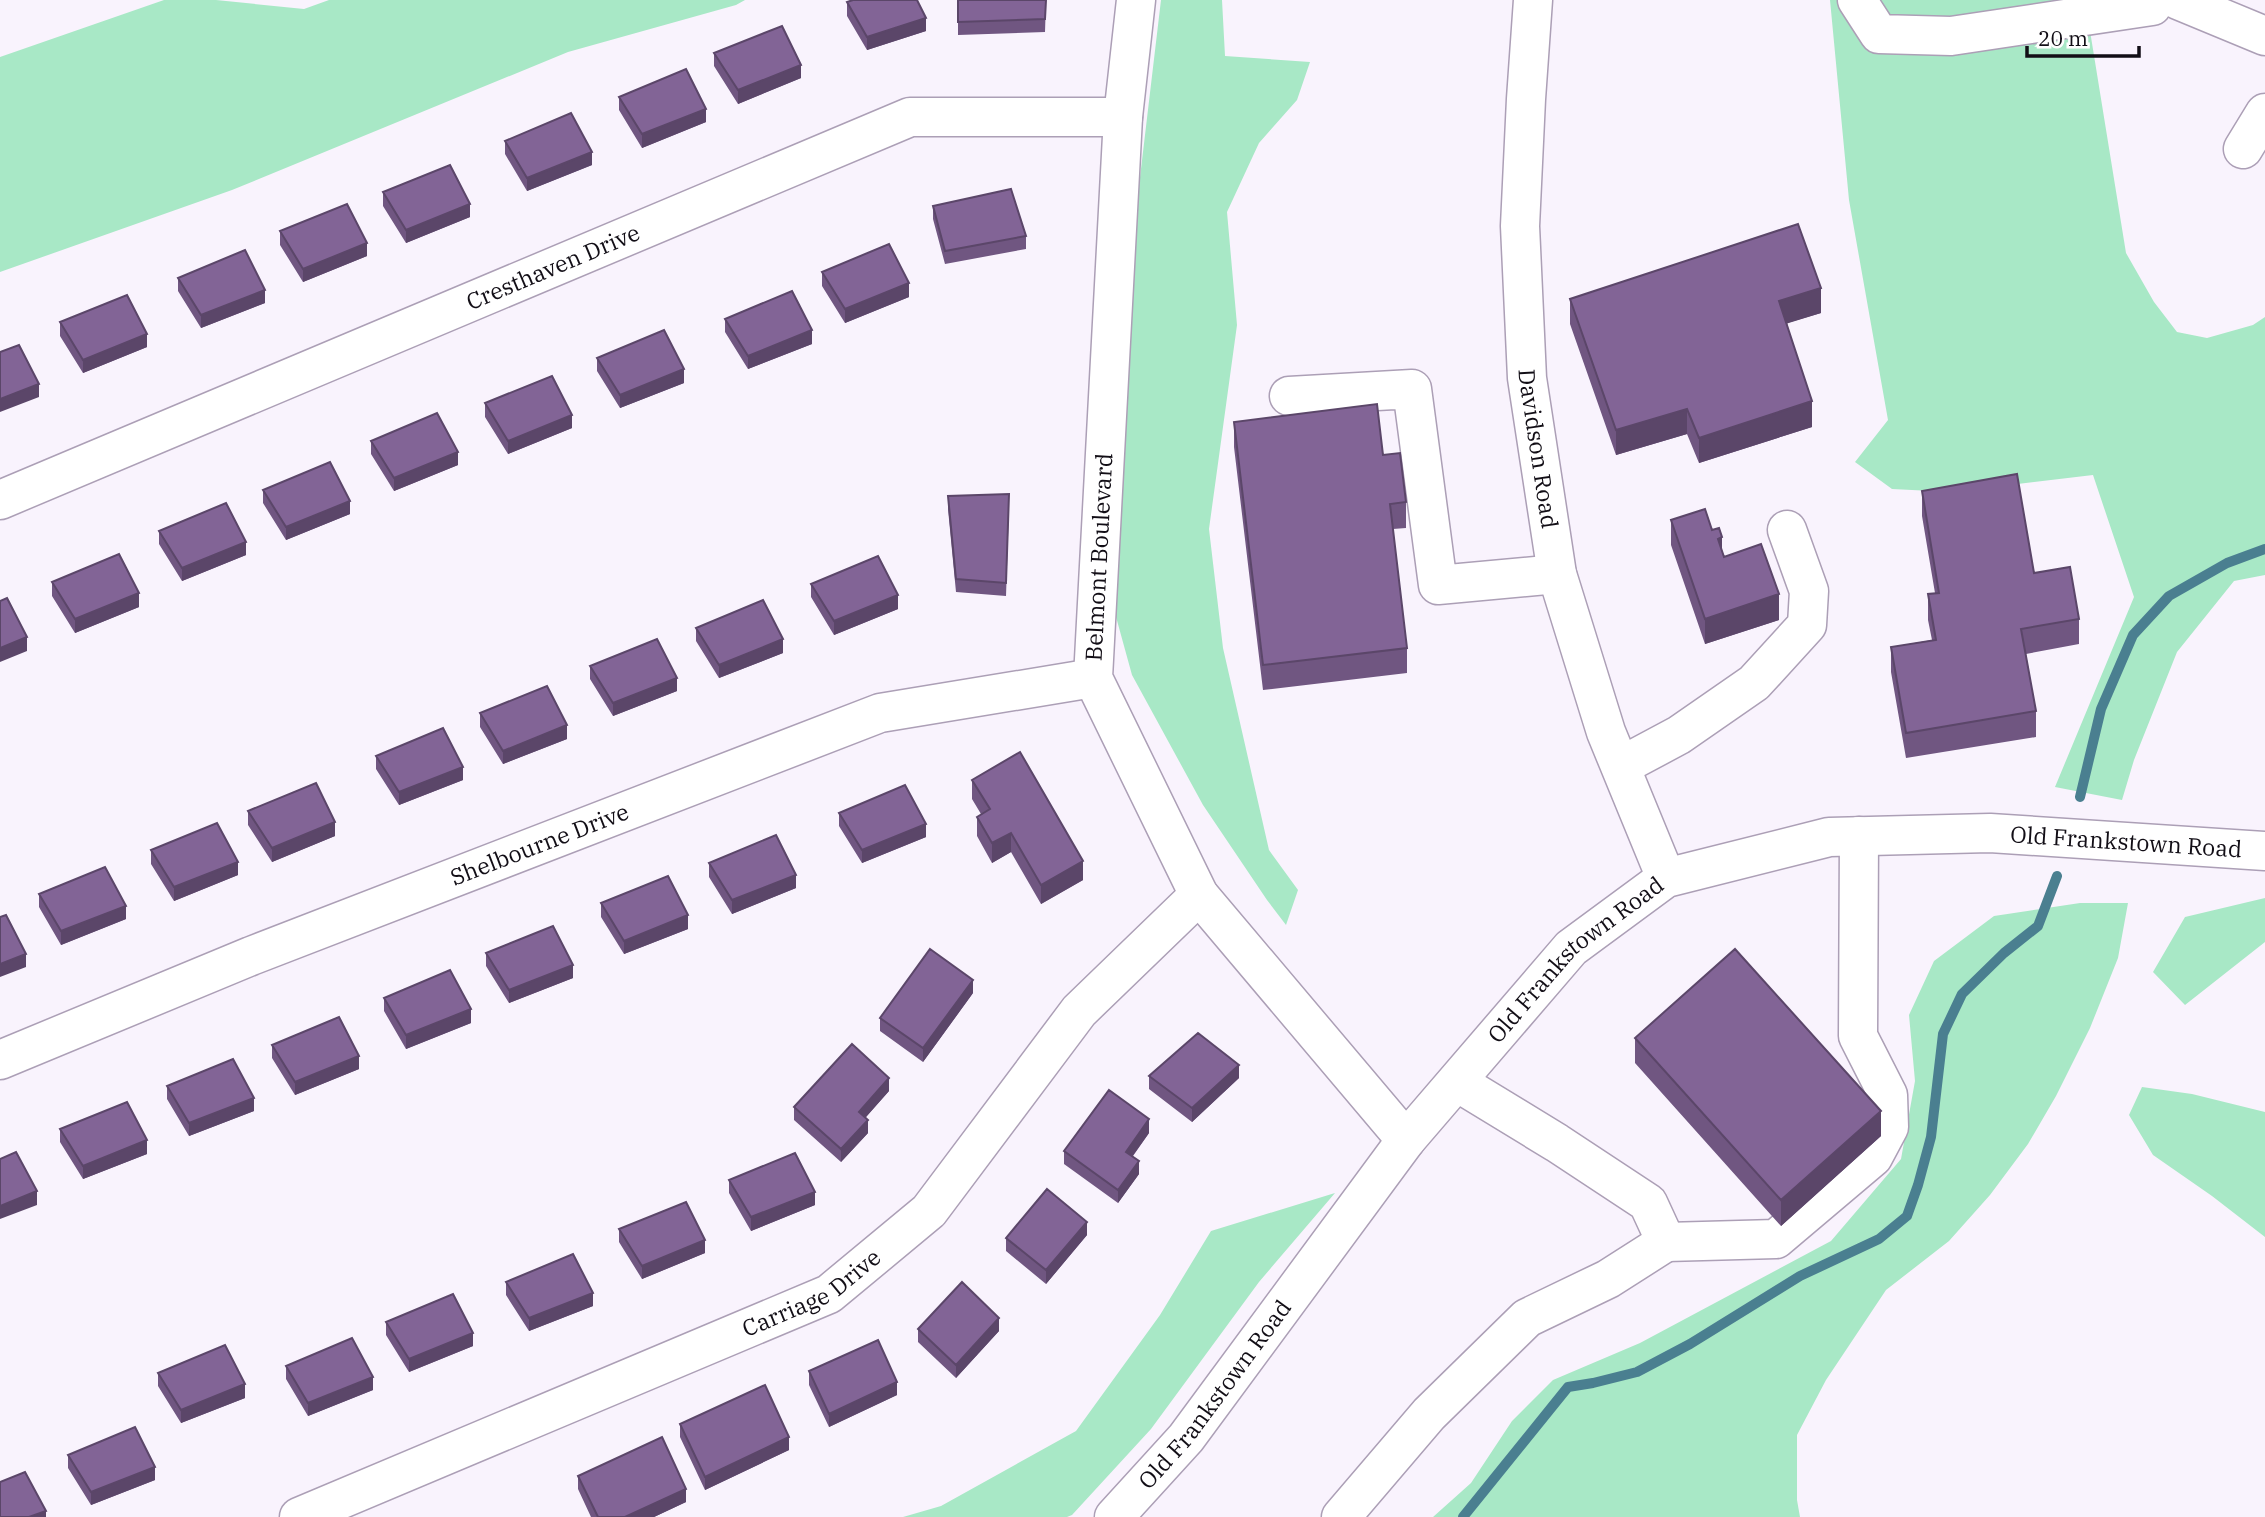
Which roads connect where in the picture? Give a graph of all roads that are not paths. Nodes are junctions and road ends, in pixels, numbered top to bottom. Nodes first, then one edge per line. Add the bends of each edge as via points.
1 (1136, 0) edge
2 (1533, 0) edge
3 (1857, 0) edge
4 (2152, 0) edge
5 (2178, 0) edge
6 (2265, 36) edge
7 (2265, 113) edge
8 (1123, 117) junction
9 (2243, 149) dead end
10 (1289, 396) dead end
11 (0, 500) edge
12 (1787, 530) dead end
13 (1557, 574) junction
14 (1093, 678) junction
15 (1621, 766) junction
16 (1859, 836) junction
17 (2265, 851) edge
18 (1667, 878) junction
19 (1199, 895) junction
20 (0, 1060) edge
21 (1457, 1082) junction
22 (1406, 1140) junction
23 (1665, 1242) junction
24 (299, 1517) edge
25 (1114, 1517) edge
26 (1341, 1517) edge

1 - 8 street, Belmont Boulevard
2 - 13 street, Davidson Road via 1520,226 1527,378
3 - 4 street via 1879,34 1951,36 2152,6
5 - 6 street
7 - 9 street
8 - 11 street, Cresthaven Drive via 910,117
8 - 14 street, Belmont Boulevard
10 - 13 street via 1412,389 1438,585
12 - 15 street via 1809,591 1807,625 1754,683 1679,735
13 - 15 street, Davidson Road
14 - 19 street, Belmont Boulevard
14 - 20 street, Shelbourne Drive via 880,713 251,956
15 - 18 street, Davidson Road
16 - 17 street, Old Frankstown Road via 1990,833
16 - 18 street, Old Frankstown Road via 1829,837
16 - 23 street via 1858,1036 1888,1095 1889,1126 1872,1157 1776,1239
18 - 21 street, Old Frankstown Road via 1572,948
19 - 22 street, Belmont Boulevard
19 - 24 street, Carriage Drive via 1079,1011 929,1211 829,1294
21 - 22 street, Old Frankstown Road
21 - 23 street via 1648,1203
22 - 25 street, Old Frankstown Road via 1186,1438
23 - 26 street via 1608,1279 1527,1318 1429,1414

